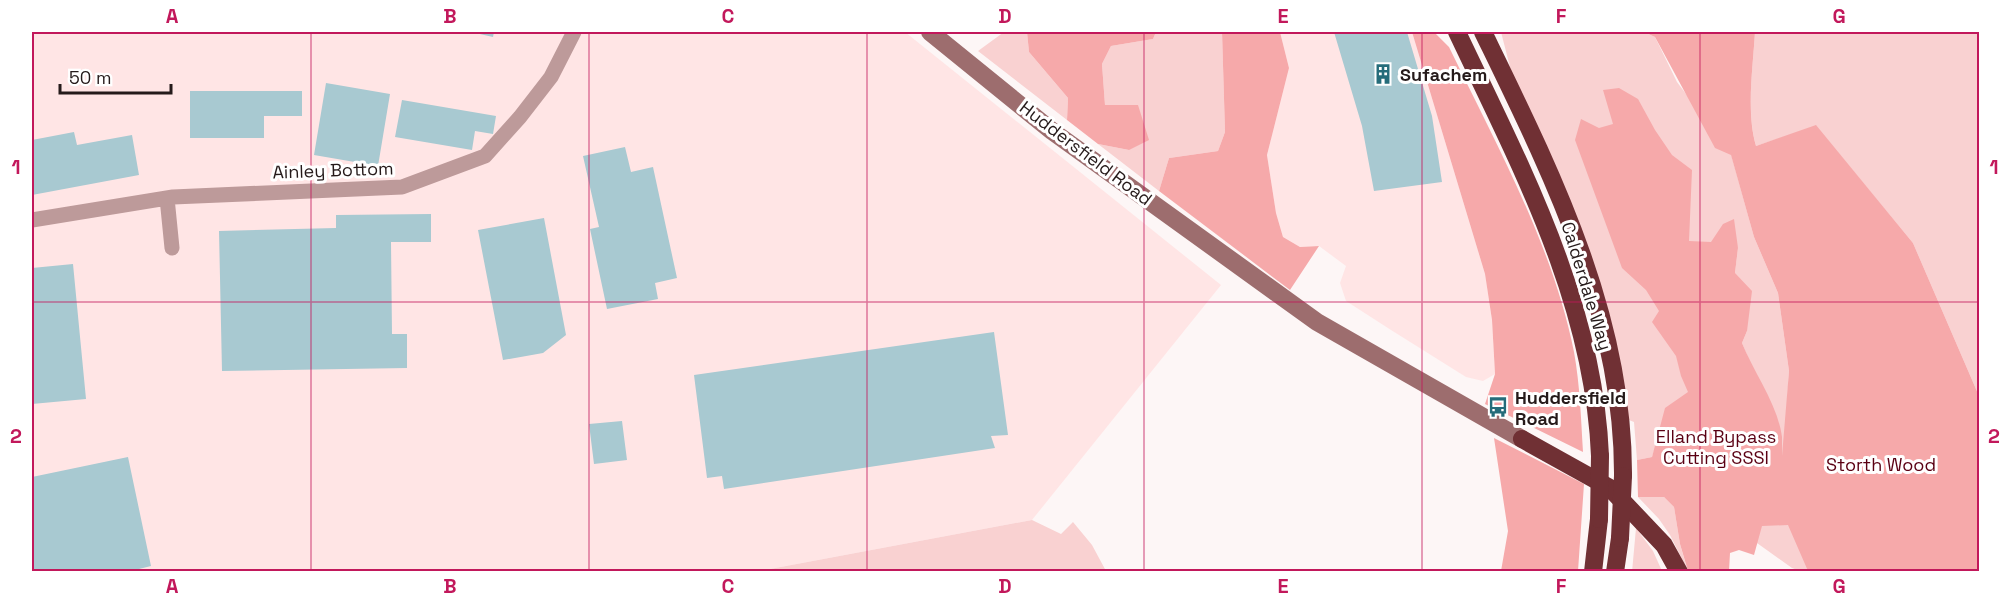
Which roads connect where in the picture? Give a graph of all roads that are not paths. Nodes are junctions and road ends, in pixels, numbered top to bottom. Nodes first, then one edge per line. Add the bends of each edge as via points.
1 (574, 32) edge
2 (930, 32) edge
3 (1457, 32) edge
4 (1483, 32) edge
5 (167, 198) junction
6 (32, 220) edge
7 (172, 248) dead end
8 (1522, 439) joint
9 (1593, 572) edge
10 (1615, 572) edge
11 (1679, 572) edge

1 - 5 street, Ainley Bottom via 551,77 485,156 402,187
2 - 8 street, Huddersfield Road via 1052,131 1317,322
3 - 9 highway, Calderdale Way, bridge via 1543,216 1583,336 1595,391 1600,456
4 - 10 highway, Calderdale Way, bridge via 1556,187 1598,302 1622,427 1623,476
5 - 6 street, Ainley Bottom
5 - 7 street
8 - 11 highway via 1610,488 1664,545

